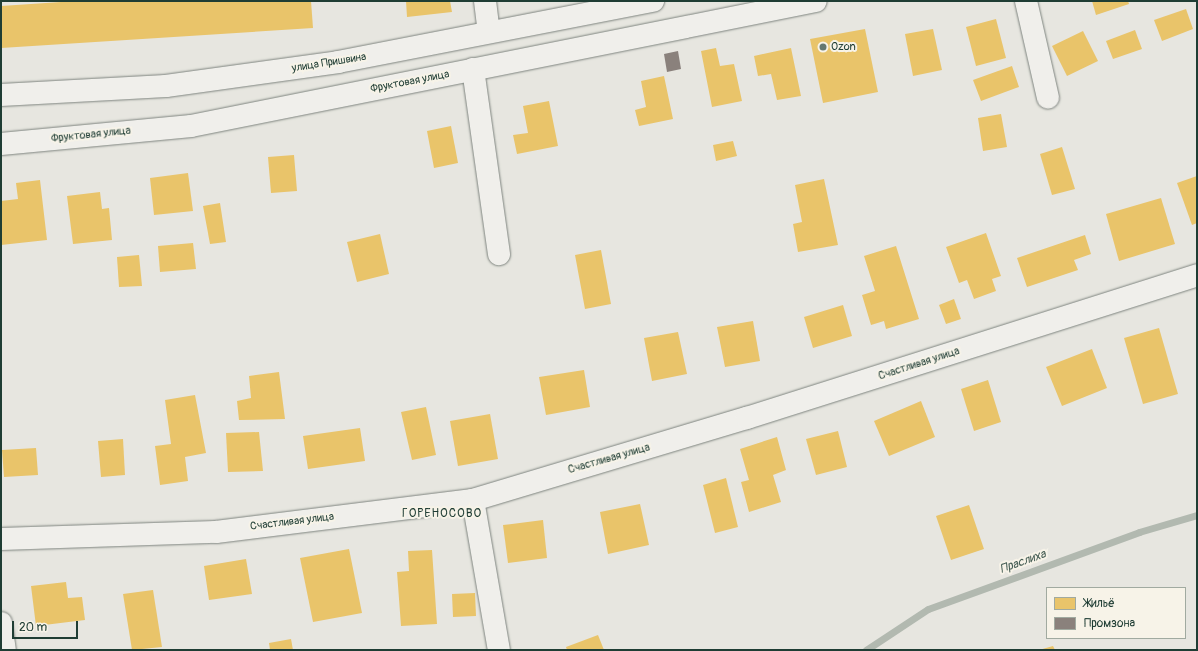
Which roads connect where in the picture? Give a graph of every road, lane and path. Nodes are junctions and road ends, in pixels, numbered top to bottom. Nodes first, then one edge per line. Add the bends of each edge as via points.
1 (485, 1) edge
2 (654, 1) edge
3 (816, 1) edge
4 (1026, 1) edge
5 (489, 32) junction
6 (473, 69) junction
7 (1, 95) edge
8 (1048, 98) dead end
9 (1, 144) edge
10 (500, 254) dead end
11 (1197, 275) edge
12 (472, 500) junction
13 (1, 539) edge
14 (1, 623) edge
15 (5, 650) edge
16 (498, 650) edge

1 - 5 street
2 - 5 street, улица Пришвина
3 - 6 street, Фруктовая улица
4 - 8 street
5 - 7 street, улица Пришвина via 338,62 166,86
6 - 9 street, Фруктовая улица via 191,126
6 - 10 street
11 - 12 street, Счастливая улица via 747,418
12 - 13 street, Счастливая улица via 216,532
12 - 16 street
14 - 15 street

